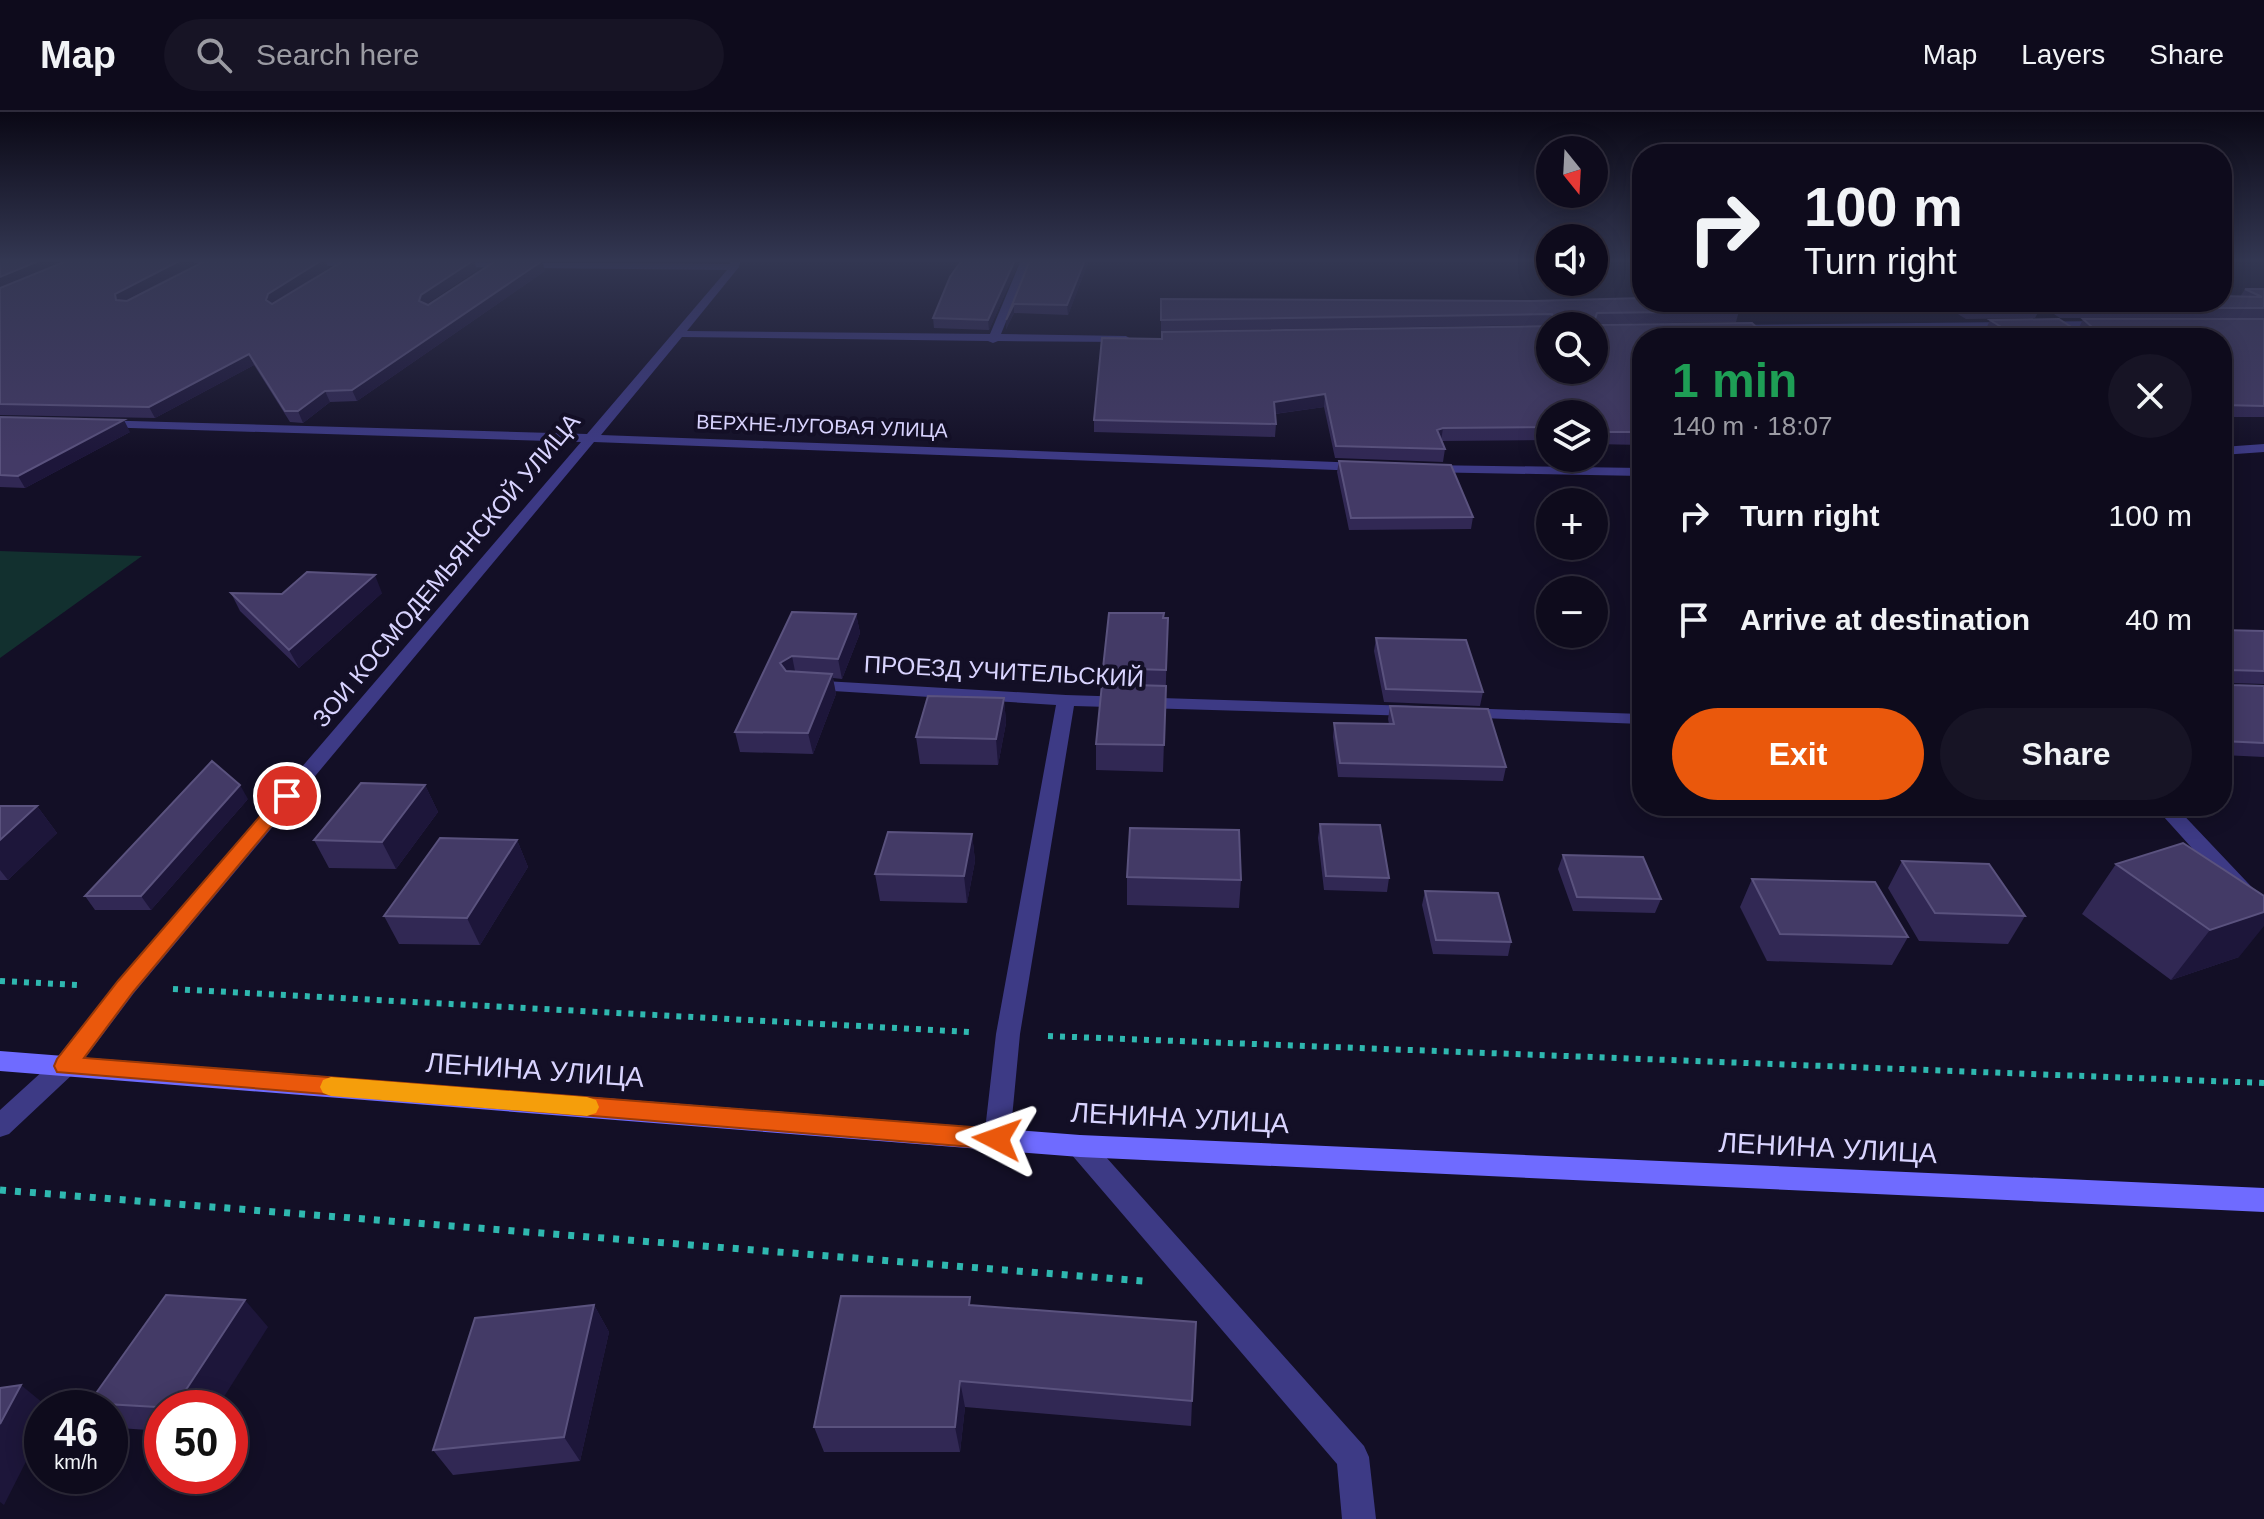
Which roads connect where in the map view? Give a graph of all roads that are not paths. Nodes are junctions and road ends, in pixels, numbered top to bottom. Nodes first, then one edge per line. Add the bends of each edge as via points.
1 (686, 326) edge
2 (999, 326) edge
3 (1915, 326) edge
4 (1714, 328) edge
5 (679, 334) junction
6 (1146, 339) edge
7 (993, 340) junction
8 (80, 423) edge
9 (589, 438) junction
10 (2264, 448) edge
11 (2232, 450) edge
12 (1376, 467) edge
13 (1407, 468) edge
14 (1632, 472) edge
15 (796, 684) edge
16 (1066, 700) junction
17 (1632, 719) edge
18 (2173, 816) edge
19 (2264, 914) edge
20 (0, 1061) edge
21 (65, 1066) junction
22 (0, 1126) edge
23 (997, 1139) junction
24 (1080, 1146) junction
25 (2264, 1200) edge
26 (1359, 1519) edge

1 - 5 street, ЗОИ КОСМОДЕМЬЯНСКОЙ УЛИЦА
2 - 7 street
3 - 4 street
5 - 7 street
5 - 9 street, ЗОИ КОСМОДЕМЬЯНСКОЙ УЛИЦА
6 - 7 street
8 - 9 street, ВЕРХНЕ-ЛУГОВАЯ УЛИЦА
9 - 12 street, ВЕРХНЕ-ЛУГОВАЯ УЛИЦА
9 - 21 street, ЗОИ КОСМОДЕМЬЯНСКОЙ УЛИЦА
10 - 11 street
13 - 14 street
15 - 16 street, ПРОЕЗД УЧИТЕЛЬСКИЙ
16 - 17 street, ПРОЕЗД УЧИТЕЛЬСКИЙ
16 - 23 street via 1008,1034
18 - 19 street
20 - 21 main road, ЛЕНИНА УЛИЦА
21 - 22 street, ЗОИ КОСМОДЕМЬЯНСКОЙ УЛИЦА
21 - 23 main road, ЛЕНИНА УЛИЦА
23 - 24 main road, ЛЕНИНА УЛИЦА
24 - 25 main road, ЛЕНИНА УЛИЦА
24 - 26 street via 1353,1457

